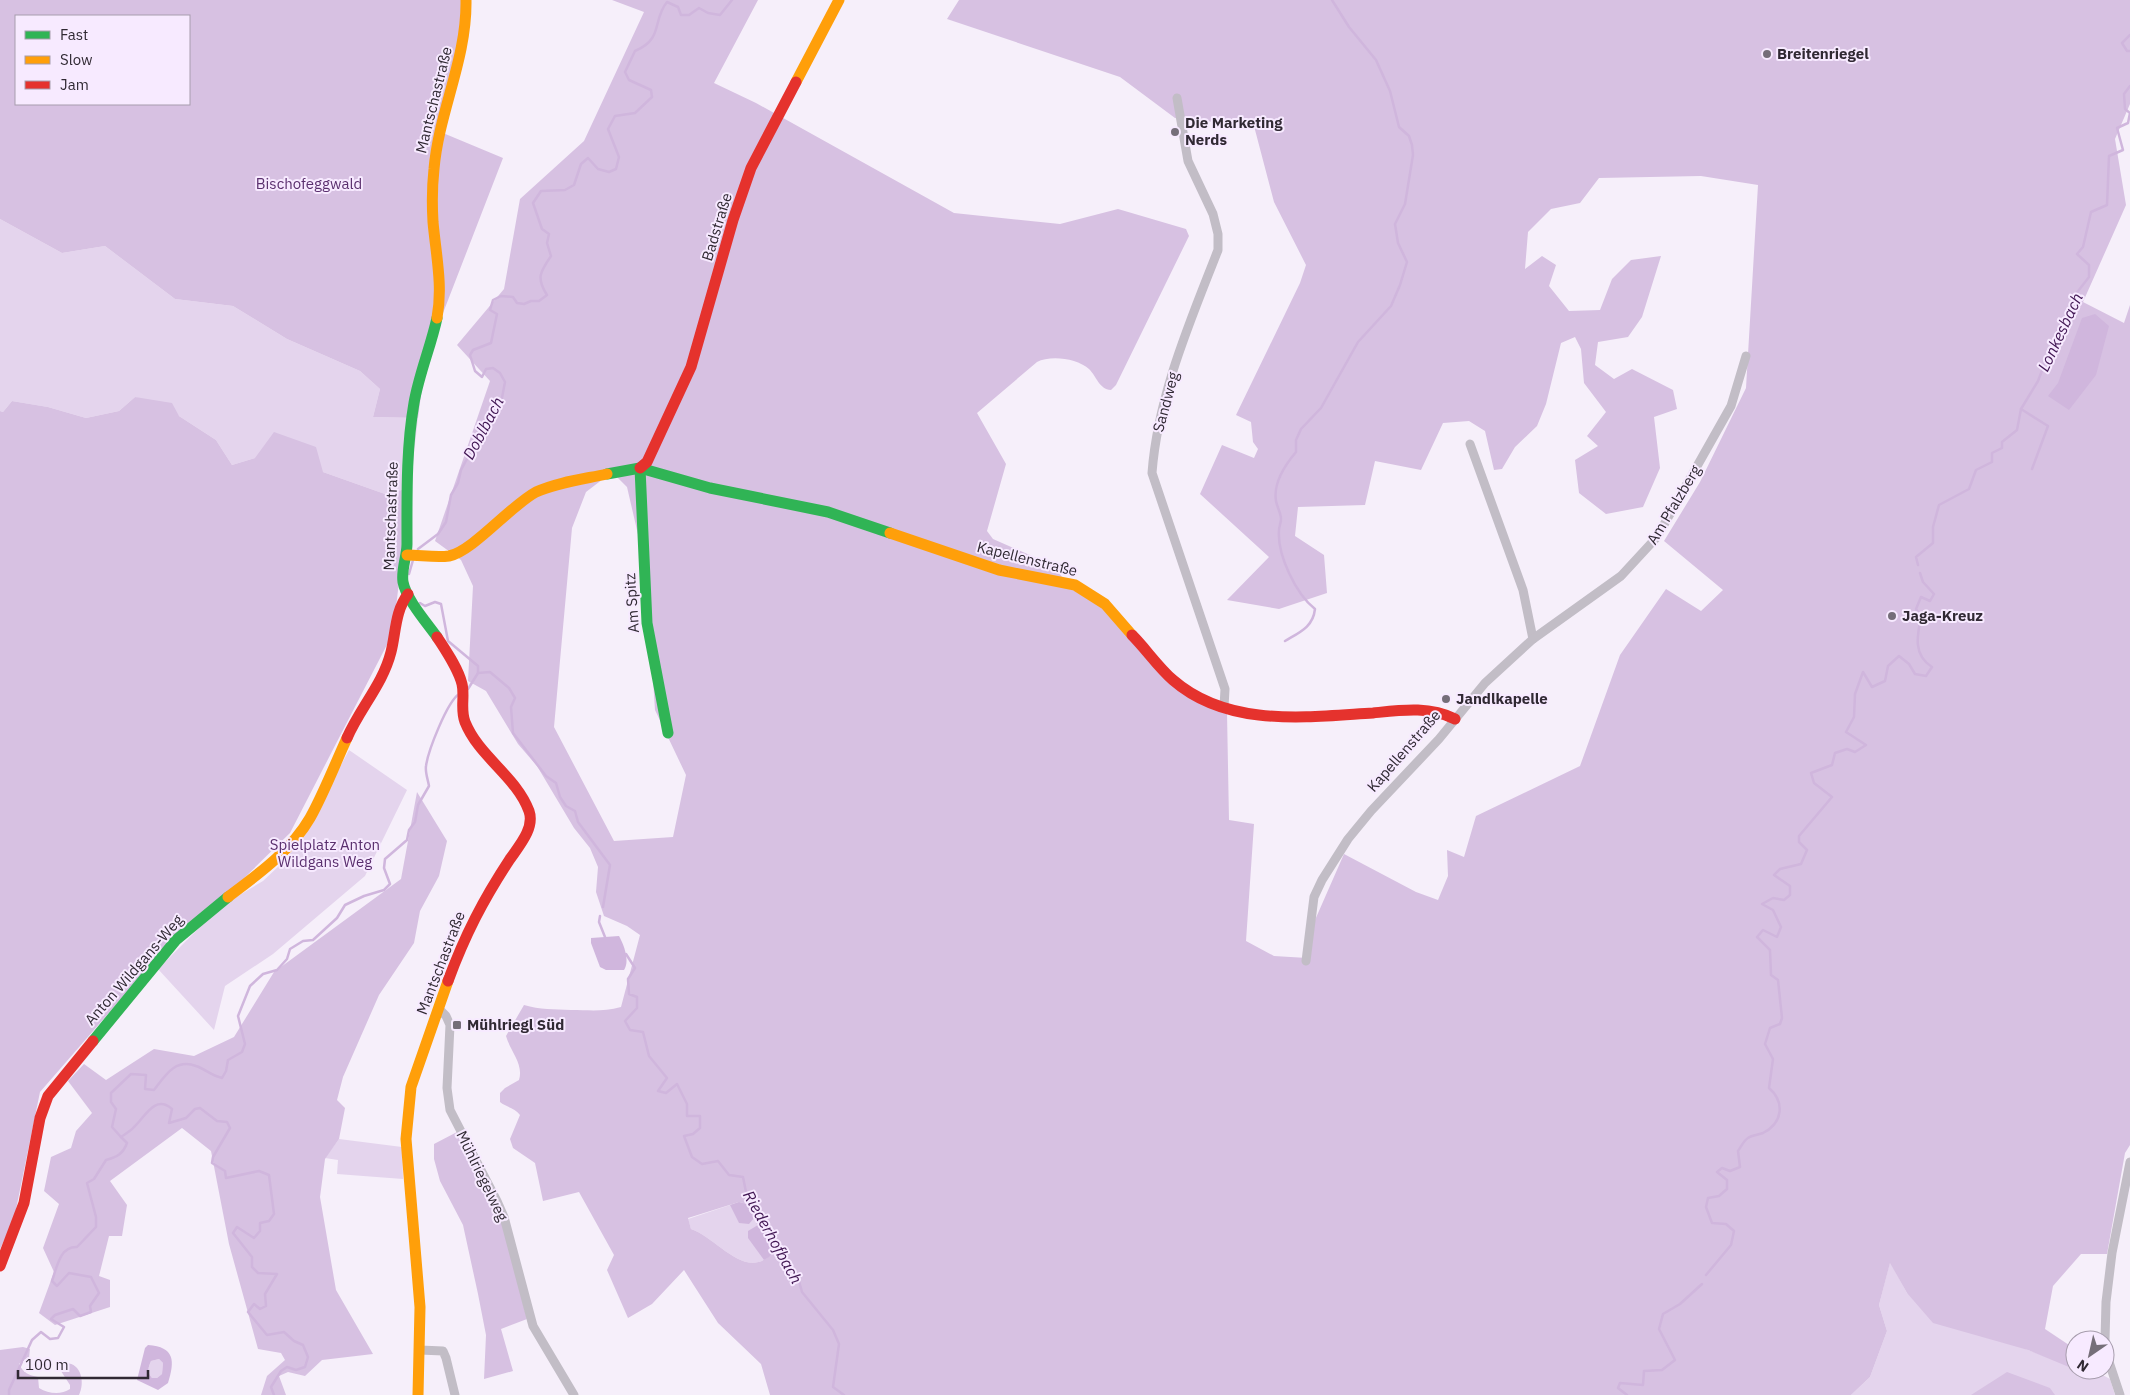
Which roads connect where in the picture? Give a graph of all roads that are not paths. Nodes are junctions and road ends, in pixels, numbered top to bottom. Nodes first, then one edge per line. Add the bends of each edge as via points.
1 (466, 0) edge
2 (839, 0) edge
3 (1178, 98) dead end
4 (1746, 356) dead end
5 (1470, 444) dead end
6 (640, 468) junction
7 (407, 555) junction
8 (408, 594) junction
9 (1534, 639) junction
10 (1224, 707) junction
11 (1455, 719) junction
12 (668, 733) dead end
13 (1306, 961) dead end
14 (439, 1009) junction
15 (2130, 1162) edge
16 (0, 1266) edge
17 (2105, 1330) edge
18 (420, 1350) junction
19 (2115, 1380) edge
20 (418, 1395) edge
21 (455, 1395) edge
22 (574, 1395) edge
23 (2120, 1395) edge

1 - 7 street, Mantschastraße via 465,36 438,132 433,177 433,228 440,301 414,402 410,432
2 - 6 street, Badstraße via 751,168 691,367 647,462
3 - 10 street, Sandweg via 1188,161 1213,214 1218,250 1166,394 1152,473 1225,689
4 - 9 street, Am Pfalzberg via 1731,406 1657,537 1621,576
5 - 9 street via 1523,590
6 - 7 street, Kapellenstraße via 568,482 537,492 511,509 461,552 448,556
6 - 10 street, Kapellenstraße via 710,488 828,512 999,570 1076,585 1105,604 1173,680 1203,700
6 - 12 street, Am Spitz via 647,623
7 - 8 street, Mantschastraße via 403,582
8 - 14 street, Mantschastraße via 454,665 463,691 464,722 473,738 514,783 530,819 525,837 484,897 469,927
8 - 16 street, Anton Wildgans-Weg via 400,604 391,653 379,683 352,726 302,830 280,856 198,919 176,940 48,1096 40,1118 24,1202
9 - 11 street, Am Pfalzberg via 1485,683
10 - 11 street, Kapellenstraße via 1271,717 1299,718 1422,709
11 - 13 street, Kapellenstraße via 1371,811 1328,869 1312,907
14 - 18 street, Mantschastraße via 411,1087 406,1126 420,1307
14 - 22 street, Mühlriegelweg via 450,1025 446,1088 450,1110 504,1217 533,1326
15 - 17 street via 2112,1253
18 - 20 street, Mantschastraße
18 - 21 street via 443,1351
19 - 23 street

